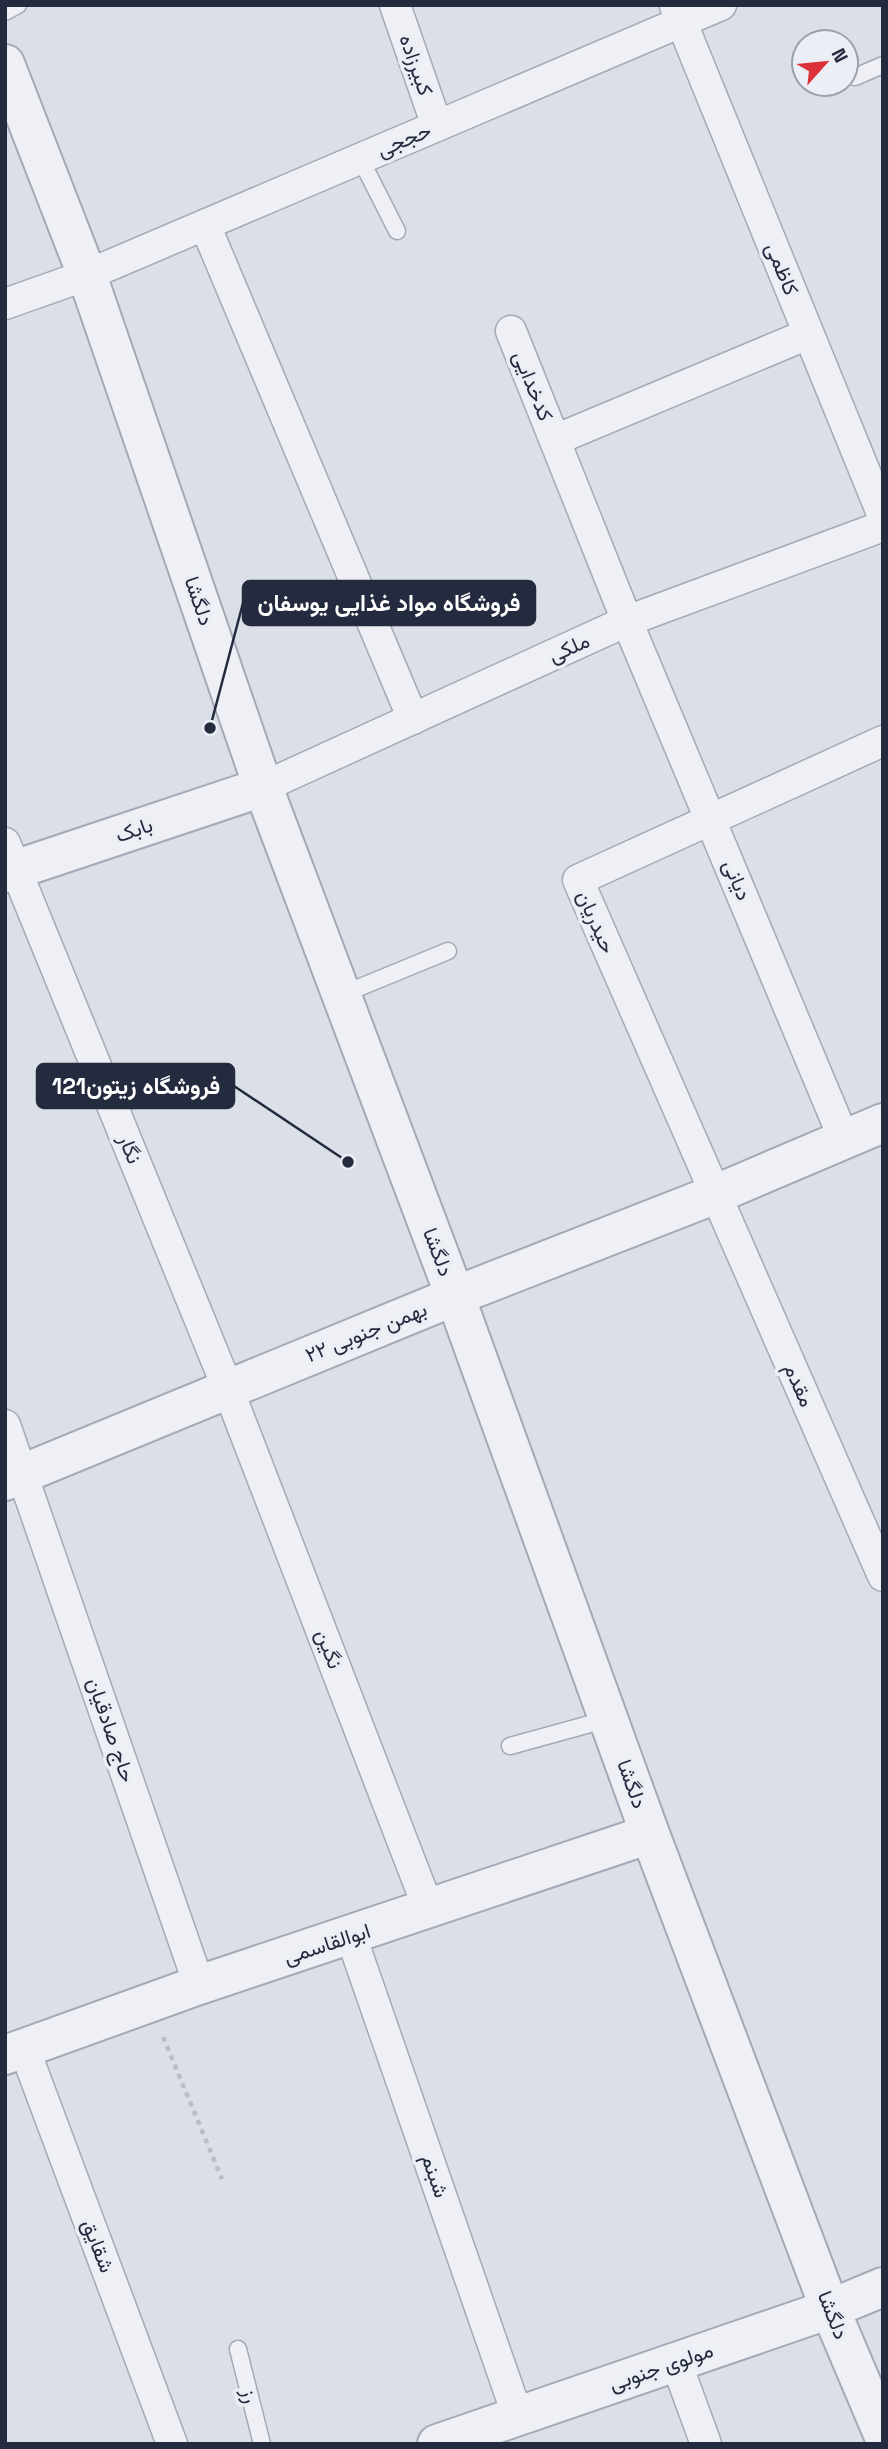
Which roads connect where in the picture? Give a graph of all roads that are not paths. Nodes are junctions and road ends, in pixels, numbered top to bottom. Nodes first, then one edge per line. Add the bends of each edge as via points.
1 (18, 5) edge
2 (395, 5) edge
3 (721, 5) edge
4 (5, 12) edge
5 (678, 14) edge
6 (5, 64) edge
7 (883, 65) edge
8 (860, 75) edge
9 (438, 125) junction
10 (360, 158) junction
11 (205, 225) junction
12 (397, 231) dead end
13 (87, 275) junction
14 (5, 304) edge
15 (511, 331) dead end
16 (808, 334) junction
17 (555, 440) junction
18 (883, 516) edge
19 (883, 526) edge
20 (627, 621) junction
21 (413, 719) junction
22 (883, 741) edge
23 (263, 787) junction
24 (711, 819) junction
25 (9, 862) edge
26 (448, 951) dead end
27 (341, 995) junction
28 (883, 1123) edge
29 (844, 1139) junction
30 (716, 1194) junction
31 (455, 1296) junction
32 (228, 1389) junction
33 (5, 1425) edge
34 (14, 1477) edge
35 (883, 1576) edge
36 (608, 1719) junction
37 (510, 1746) dead end
38 (650, 1834) junction
39 (429, 1910) junction
40 (351, 1936) junction
41 (199, 1985) junction
42 (11, 2050) edge
43 (883, 2287) edge
44 (830, 2309) junction
45 (238, 2349) dead end
46 (676, 2362) junction
47 (518, 2417) junction
48 (883, 2434) edge
49 (442, 2443) edge
50 (173, 2444) edge
51 (262, 2444) edge
52 (706, 2444) edge

1 - 4 lane
2 - 9 street, کبیرزاده
3 - 5 street, حججی
5 - 9 street, حججی
5 - 16 street, کاظمی
6 - 13 street, دلگشا
7 - 8 lane
9 - 10 street, حججی
10 - 11 street, حججی
10 - 12 lane
11 - 13 street, حججی
11 - 21 street
13 - 14 street, حججی
13 - 23 street, دلگشا
15 - 17 street, کدخدایی
16 - 17 street
16 - 18 street, کاظمی
17 - 20 street, کدخدایی
19 - 20 street, ملکی
20 - 21 street, ملکی
20 - 24 street, دیانی
21 - 23 street, ملکی
22 - 24 street, حیدریان
23 - 25 street, بابک
23 - 27 street, دلگشا
24 - 29 street, دیانی
24 - 30 street, حیدریان via 578,880
25 - 32 street, نگار
26 - 27 lane
27 - 31 street, دلگشا
28 - 29 street, ۲۲ بهمن جنوبی
29 - 30 street, ۲۲ بهمن جنوبی
30 - 31 street, ۲۲ بهمن جنوبی
30 - 35 street, مقدم
31 - 32 street, ۲۲ بهمن جنوبی
31 - 36 street, دلگشا
32 - 34 street, ۲۲ بهمن جنوبی
32 - 39 street, نگین
33 - 34 street, حاج صادقیان
34 - 41 street, حاج صادقیان
36 - 37 lane
36 - 38 street, دلگشا
38 - 39 street, ابوالقاسمی
38 - 44 street, دلگشا
39 - 40 street, ابوالقاسمی
40 - 41 street, ابوالقاسمی
40 - 47 street, شبنم
41 - 42 street, ابوالقاسمی
42 - 50 street, شقایق
43 - 44 street, مولوی جنوبی
44 - 46 street, مولوی جنوبی
44 - 48 street, دلگشا
45 - 51 lane, رز
46 - 47 street, مولوی جنوبی
46 - 52 street
47 - 49 street, مولوی جنوبی

